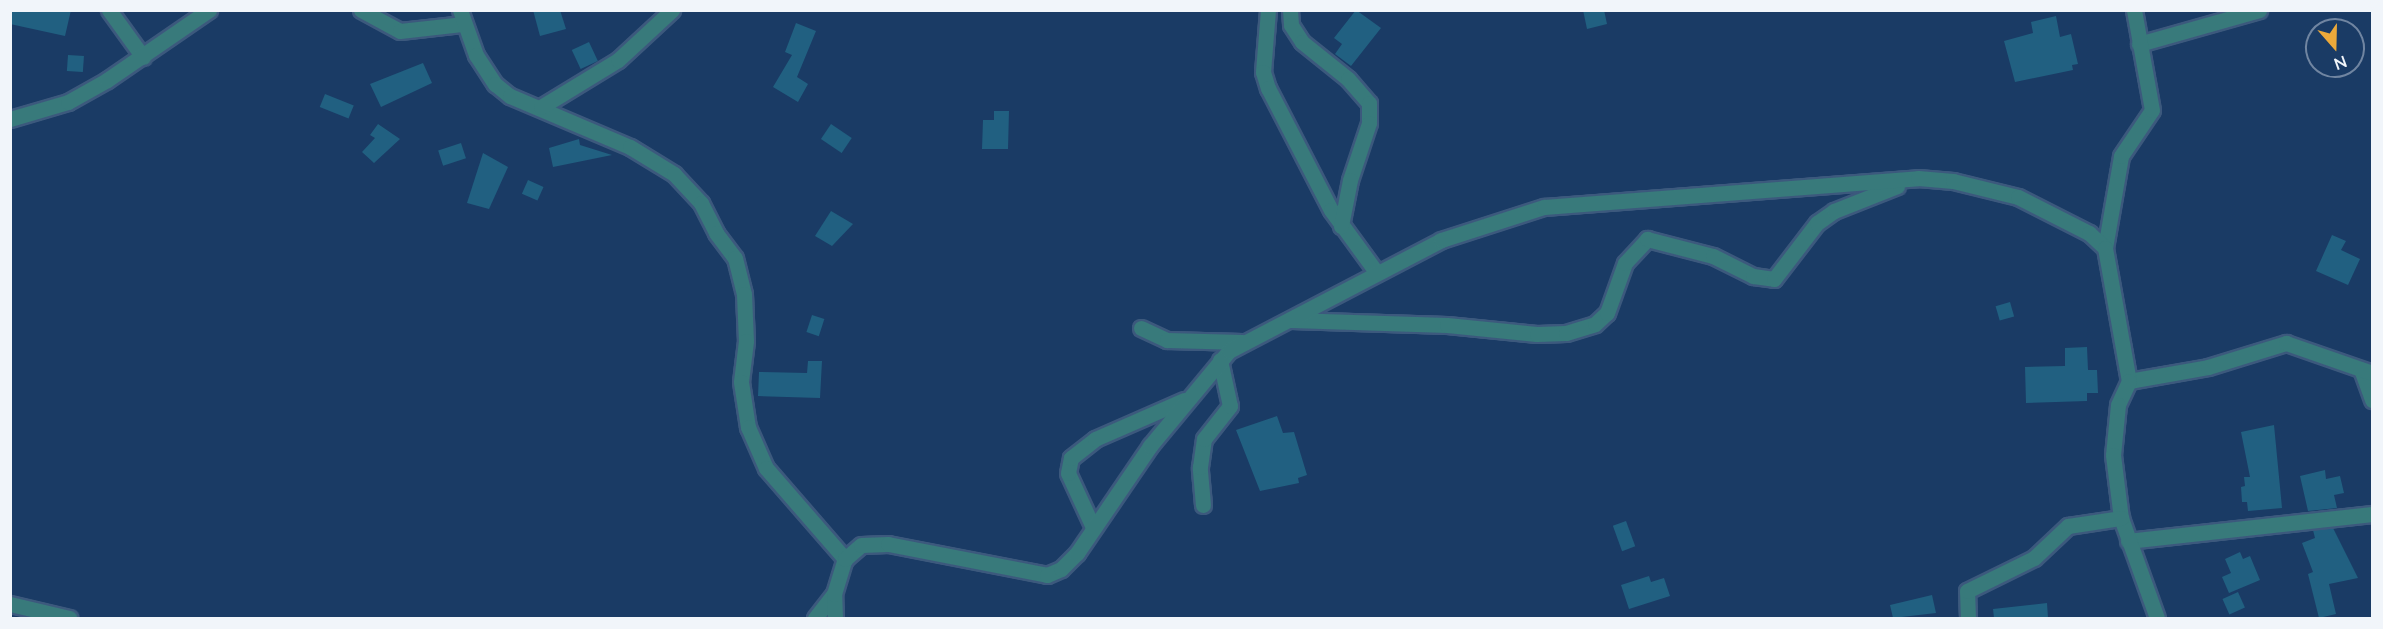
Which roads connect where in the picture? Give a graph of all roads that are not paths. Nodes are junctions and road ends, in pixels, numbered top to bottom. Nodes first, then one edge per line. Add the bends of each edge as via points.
1 (109, 10) edge
2 (209, 10) edge
3 (361, 10) edge
4 (672, 10) edge
5 (1268, 10) edge
6 (1290, 10) edge
7 (2134, 10) edge
8 (2259, 10) edge
9 (461, 17) edge
10 (2139, 44) junction
11 (143, 57) junction
12 (541, 107) junction
13 (10, 119) edge
14 (1918, 178) junction
15 (1341, 226) junction
16 (2105, 248) junction
17 (1377, 273) junction
18 (1291, 320) junction
19 (1141, 328) dead end
20 (1242, 342) junction
21 (1220, 360) junction
22 (2367, 373) edge
23 (2129, 381) junction
24 (1192, 395) junction
25 (2373, 400) edge
26 (1203, 505) dead end
27 (2373, 513) edge
28 (2121, 518) junction
29 (1092, 525) junction
30 (2128, 541) junction
31 (845, 559) junction
32 (834, 594) junction
33 (10, 604) edge
34 (69, 618) edge
35 (815, 618) edge
36 (835, 618) edge
37 (1968, 618) edge
38 (2157, 618) edge

1 - 11 street
2 - 11 street
3 - 9 street via 400,31
4 - 12 street via 618,60
5 - 15 street via 1263,72 1268,88
6 - 15 street via 1291,25 1302,42 1348,80 1369,104 1369,123 1350,180
7 - 10 street
8 - 10 street
9 - 12 street via 495,84 510,96
10 - 16 street via 2151,110 2121,156
11 - 13 street via 68,102
12 - 31 street via 630,147 674,174 701,203 716,233 735,258 744,294 746,341 741,381 748,427 766,468
14 - 16 street via 1953,181 2018,197 2089,233
14 - 17 street via 1544,207 1441,240
14 - 18 street via 1834,211 1817,223 1774,279 1753,276 1713,256 1647,239 1625,263 1607,313 1578,330 1537,334 1447,325
15 - 17 street
16 - 23 street
17 - 18 street
18 - 20 street
19 - 20 street via 1167,340
20 - 21 street
21 - 24 street
21 - 26 street via 1230,406 1204,439 1200,467
22 - 23 street via 2286,343 2208,367
22 - 25 street
23 - 28 street via 2118,405 2113,455
24 - 29 street
24 - 29 street via 1095,439 1071,458 1068,473
27 - 30 street
28 - 30 street
28 - 37 street via 2068,526 2034,558 1967,591
29 - 31 street via 1077,553 1047,576 888,544 861,545
30 - 38 street
31 - 32 street
32 - 35 street
32 - 36 street
33 - 34 street

